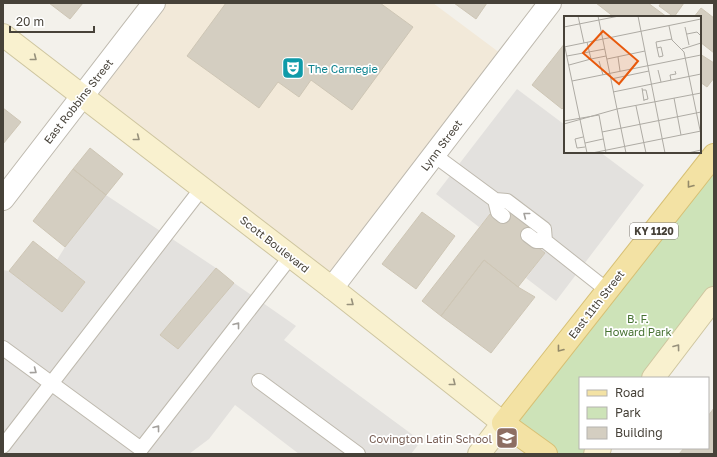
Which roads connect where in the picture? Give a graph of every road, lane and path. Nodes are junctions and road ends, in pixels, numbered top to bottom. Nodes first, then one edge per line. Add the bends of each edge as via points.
1 (154, 3) edge
2 (550, 3) edge
3 (3, 34) edge
4 (82, 96) junction
5 (434, 155) junction
6 (714, 155) edge
7 (202, 188) junction
8 (3, 199) edge
9 (495, 200) junction
10 (503, 216) dead end
11 (528, 235) dead end
12 (545, 241) junction
13 (291, 256) junction
14 (332, 288) junction
15 (607, 290) junction
16 (714, 298) edge
17 (3, 348) edge
18 (654, 377) edge
19 (259, 381) dead end
20 (51, 384) junction
21 (503, 423) junction
22 (5, 441) edge
23 (140, 451) edge
24 (358, 454) edge
25 (479, 454) edge
26 (546, 454) edge

1 - 4 street, East Robbins Street
2 - 5 street, Lynn Street
3 -> 4 main road, Scott Boulevard
4 -> 7 main road, Scott Boulevard
4 - 8 street, East Robbins Street
5 - 9 lane
5 - 14 street, Lynn Street
6 -> 15 main road, East 11th Street / KY 1120
7 - 13 main road, Scott Boulevard
7 - 20 lane
9 - 10 lane via 498,212
12 -> 9 lane via 544,229 507,200
11 - 12 lane via 536,241
12 - 15 lane
13 - 14 main road, Scott Boulevard
23 -> 13 lane
14 -> 21 main road, Scott Boulevard
15 -> 21 main road, East 11th Street / KY 1120
18 -> 16 main road
17 -> 20 lane
19 - 24 lane
20 - 22 lane
20 - 23 lane
21 - 25 main road, East 11th Street
21 - 26 main road, Scott Boulevard

